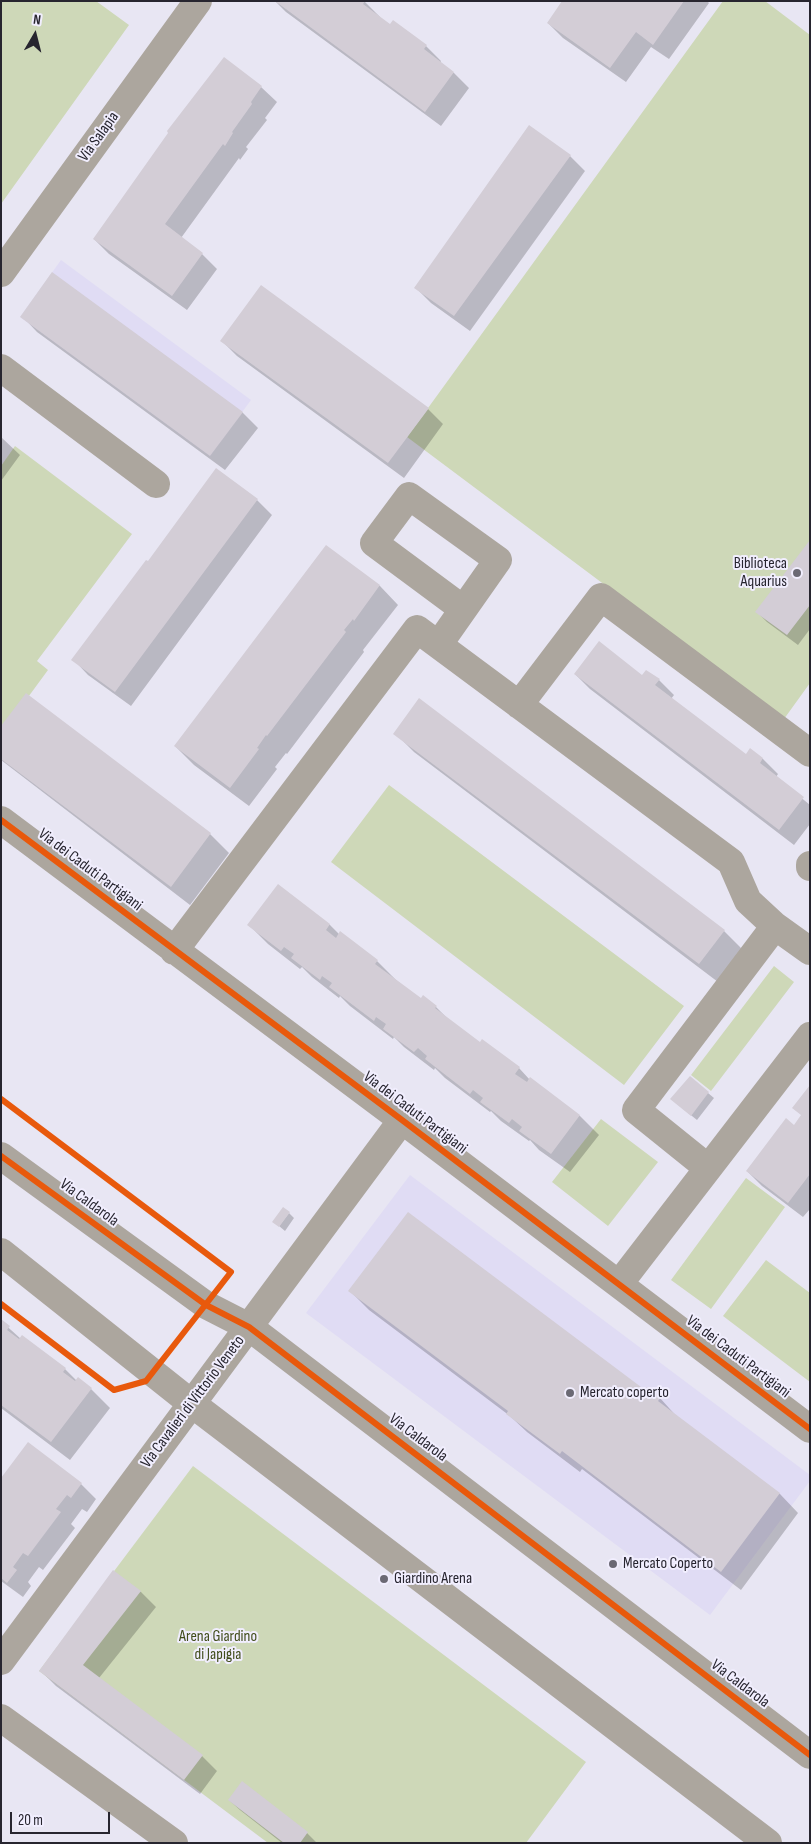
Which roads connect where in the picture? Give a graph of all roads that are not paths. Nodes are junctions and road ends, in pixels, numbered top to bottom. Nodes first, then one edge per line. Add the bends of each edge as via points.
1 (198, 1) edge
2 (1, 273) edge
3 (1, 368) edge
4 (156, 484) dead end
5 (463, 609) dead end
6 (439, 644) junction
7 (519, 705) junction
8 (810, 753) edge
9 (1, 820) edge
10 (775, 926) junction
11 (174, 951) junction
12 (810, 951) edge
13 (810, 1036) edge
14 (402, 1120) junction
15 (1, 1156) edge
16 (708, 1168) junction
17 (1, 1252) edge
18 (619, 1284) junction
19 (250, 1327) junction
20 (191, 1403) junction
21 (810, 1429) edge
22 (1, 1661) edge
23 (1, 1718) edge
24 (810, 1755) edge
25 (174, 1843) edge
26 (768, 1843) edge

1 - 2 street, Via Salapia
3 - 4 street
5 - 6 street
6 - 7 street
6 - 11 street via 417,630
7 - 8 street via 601,597
7 - 10 street via 731,862 748,902
9 - 11 street, Via dei Caduti Partigiani
10 - 12 street
10 - 16 street via 636,1110
11 - 14 street, Via dei Caduti Partigiani
13 - 16 street
14 - 18 street, Via dei Caduti Partigiani
14 - 19 street, Via Cavalieri di Vittorio Veneto
15 - 19 street, Via Caldarola via 206,1305
16 - 18 street
17 - 20 street
18 - 21 street, Via dei Caduti Partigiani
19 - 20 street, Via Cavalieri di Vittorio Veneto
19 - 24 street, Via Caldarola
20 - 22 street, Via Cavalieri di Vittorio Veneto
20 - 26 street
23 - 25 street

